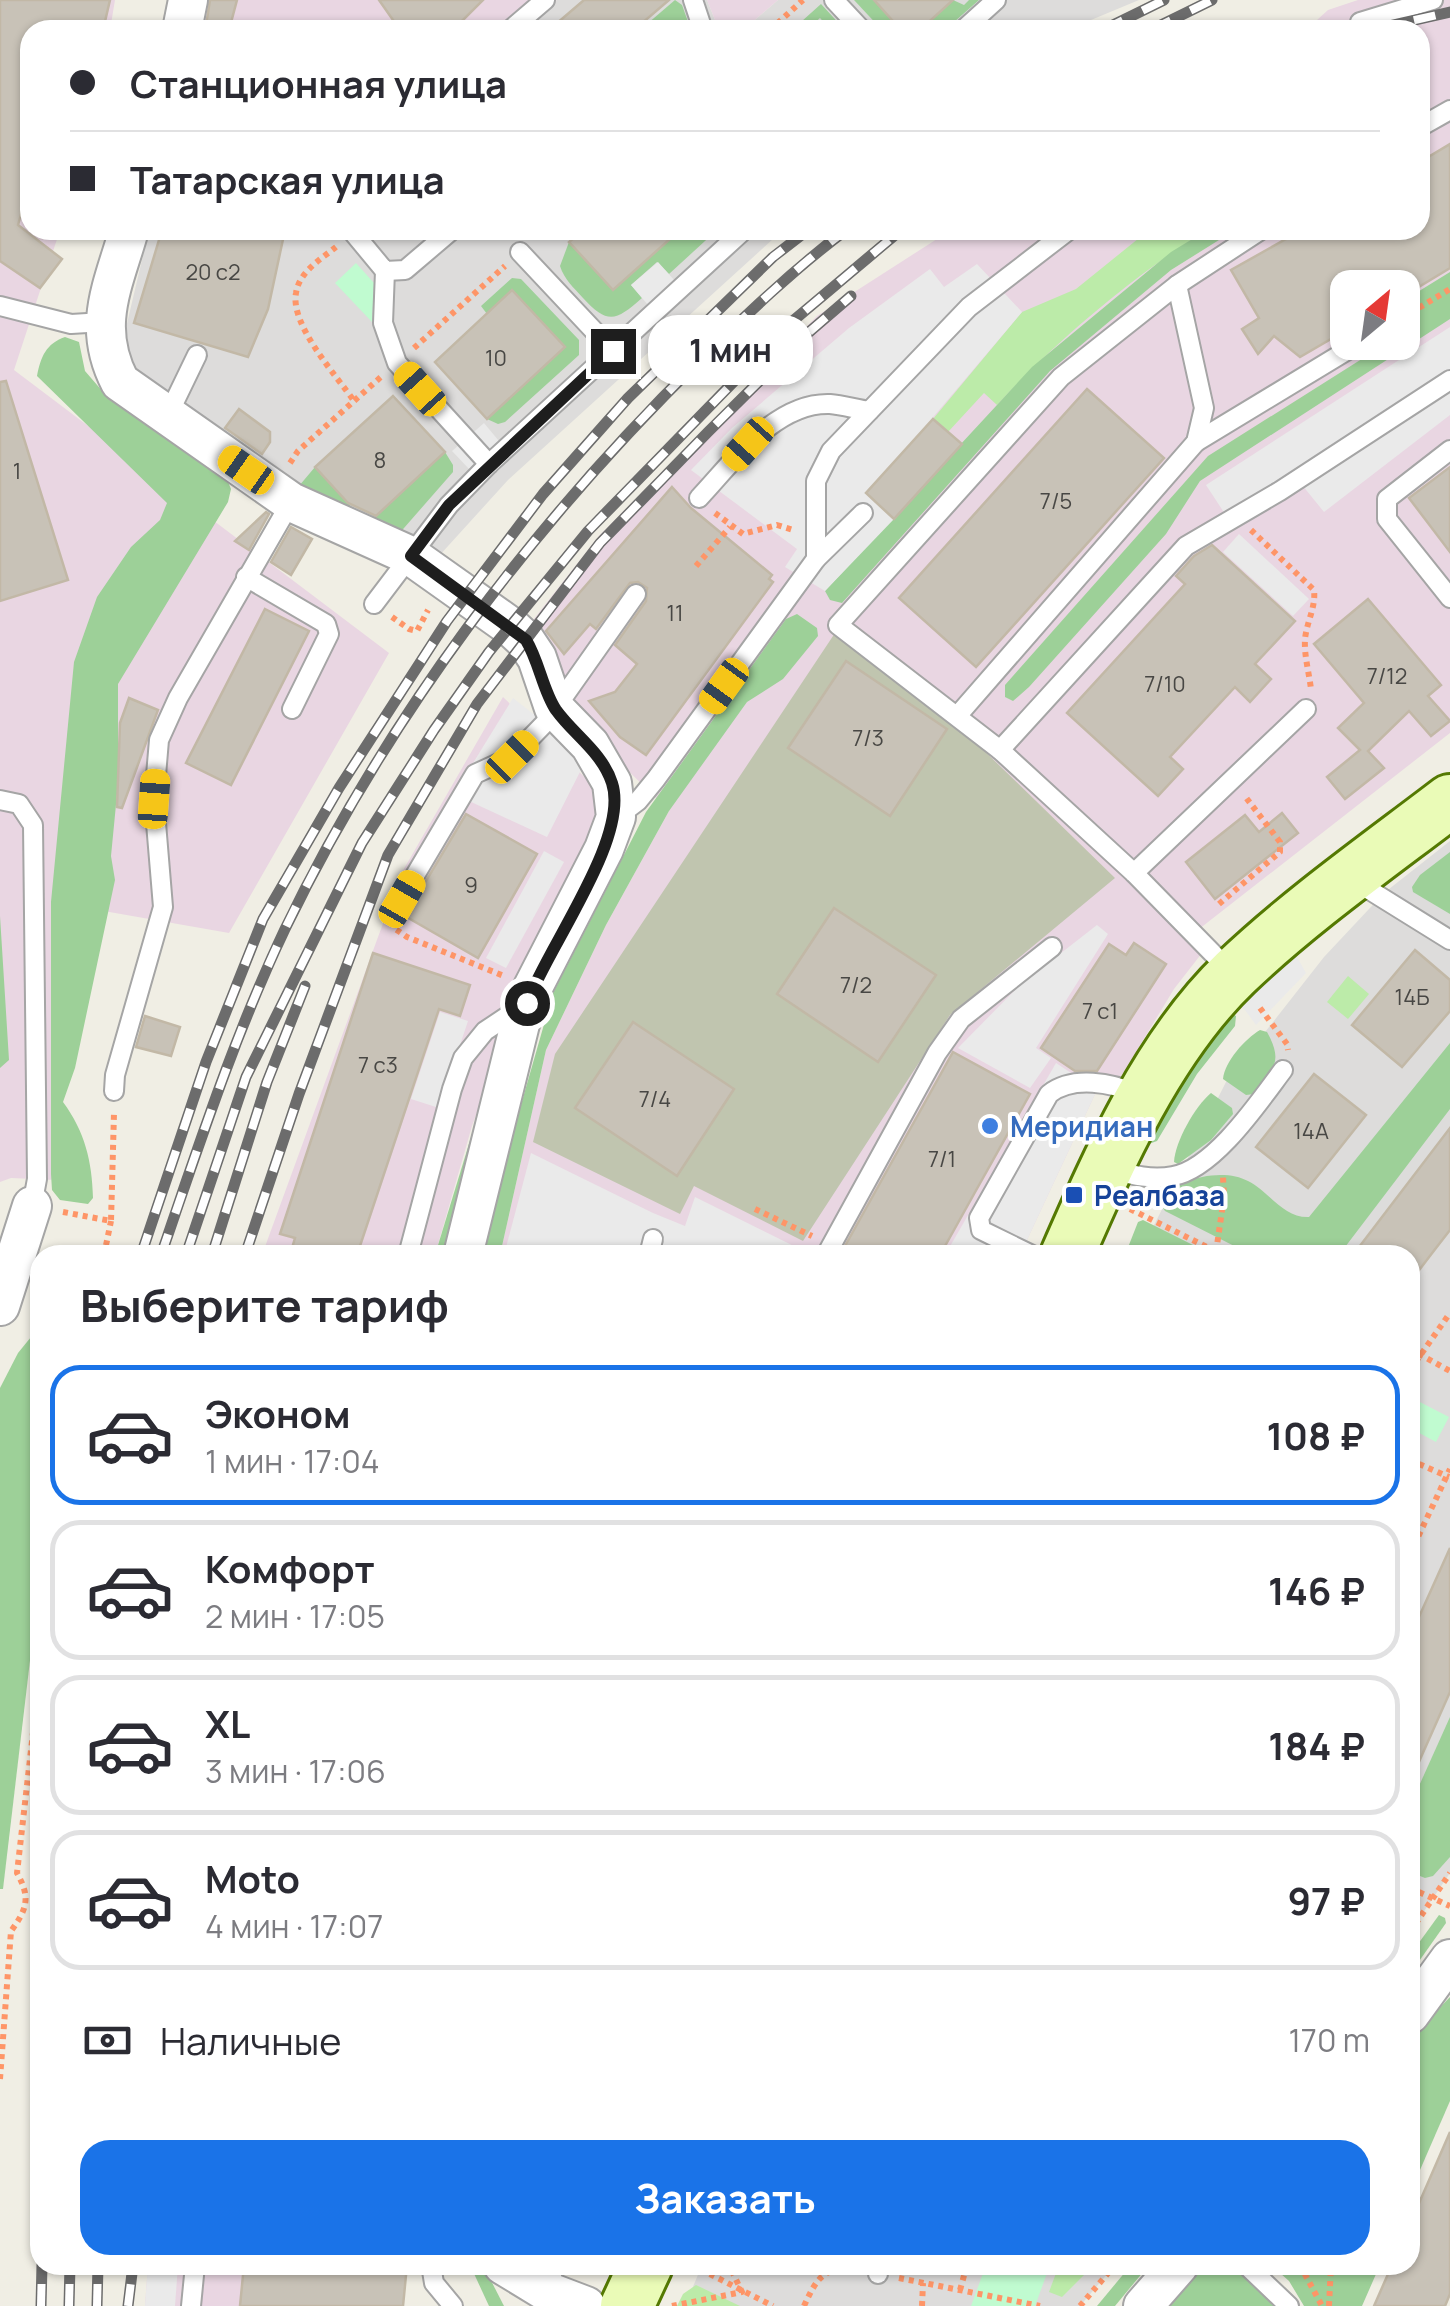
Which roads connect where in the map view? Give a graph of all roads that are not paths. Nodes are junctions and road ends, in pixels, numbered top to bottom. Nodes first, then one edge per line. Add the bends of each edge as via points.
1 (545, 0) edge
2 (834, 0) edge
3 (996, 0) edge
4 (1433, 0) edge
5 (522, 20) edge
6 (853, 20) edge
7 (974, 20) edge
8 (1367, 20) edge
9 (126, 240) edge
10 (360, 240) edge
11 (440, 240) edge
12 (733, 240) edge
13 (1057, 240) edge
14 (1246, 240) edge
15 (520, 252) dead end
16 (385, 270) junction
17 (1177, 285) junction
18 (0, 306) edge
19 (104, 322) junction
20 (613, 351) junction
21 (196, 355) dead end
22 (1331, 360) edge
23 (1450, 380) edge
24 (868, 411) junction
25 (168, 415) junction
26 (1196, 442) junction
27 (1450, 450) edge
28 (490, 464) junction
29 (700, 498) road end
30 (291, 502) junction
31 (862, 513) dead end
32 (815, 552) junction
33 (411, 556) junction
34 (246, 577) junction
35 (636, 594) dead end
36 (1450, 598) edge
37 (374, 604) road end
38 (554, 708) junction
39 (292, 709) dead end
40 (1306, 709) road end
41 (958, 715) junction
42 (1000, 750) junction
43 (0, 800) edge
44 (1450, 801) edge
45 (616, 818) junction
46 (1134, 873) junction
47 (1350, 877) junction
48 (402, 899) road end
49 (1450, 940) edge
50 (1052, 947) dead end
51 (1246, 991) junction
52 (527, 1003) junction
53 (1284, 1070) road end
54 (114, 1091) road end
55 (1144, 1096) junction
56 (1118, 1189) junction
57 (32, 1206) joint
58 (411, 1245) edge
59 (466, 1245) edge
60 (832, 1245) edge
61 (1012, 1245) edge
62 (1075, 1245) edge
63 (0, 1306) edge
64 (1450, 1959) edge
65 (1420, 2000) edge
66 (194, 2275) edge
67 (433, 2275) edge
68 (514, 2275) edge
69 (642, 2275) edge
70 (1171, 2275) edge
71 (1256, 2275) edge
72 (538, 2287) edge
73 (191, 2306) edge
74 (453, 2306) edge
75 (586, 2306) edge
76 (628, 2306) edge
77 (1143, 2306) edge
78 (1289, 2306) edge

1 - 5 lane
2 - 6 lane
3 - 7 lane
4 - 8 lane
9 - 19 street
10 - 16 lane
11 - 16 lane via 405,270
12 - 20 lane
13 - 24 lane via 969,307
14 - 17 lane
15 - 20 lane
16 - 28 lane via 383,324 397,363
17 - 26 lane via 1204,408
17 - 41 lane via 1061,377 838,625
18 - 19 lane via 72,324
19 - 25 street via 108,358 120,382
20 - 28 lane
21 - 25 lane
22 - 26 lane
23 - 42 lane via 1186,546
24 - 29 lane via 828,404 792,412 748,444
24 - 32 lane via 831,451 816,482
25 - 30 street
26 - 41 lane
27 - 36 lane via 1388,499 1387,519
28 - 33 lane
30 - 33 street
30 - 34 lane
31 - 32 lane
32 - 45 lane via 656,779
33 - 37 lane
33 - 38 street via 526,640
34 - 39 lane via 326,624 330,634
34 - 54 lane via 159,740 154,799 163,907
35 - 38 lane
38 - 45 street via 590,745 612,783
38 - 48 lane via 512,757 475,774
40 - 46 lane
41 - 42 lane
42 - 46 lane
43 - 57 lane via 19,804 33,825
44 - 47 main road
45 - 52 street
46 - 51 lane
47 - 49 lane
47 - 51 main road
50 - 60 lane via 960,1019
51 - 55 main road via 1186,1032
52 - 58 lane via 485,1031 463,1058
52 - 59 street
53 - 56 lane via 1219,1150 1177,1176
55 - 56 main road
55 - 61 lane via 1102,1083 1058,1086 1049,1094 979,1218 982,1230
56 - 62 main road
57 - 63 street
64 - 65 street
66 - 73 lane
67 - 74 lane
68 - 72 street
69 - 76 main road
70 - 77 street
71 - 78 lane
72 - 75 street

